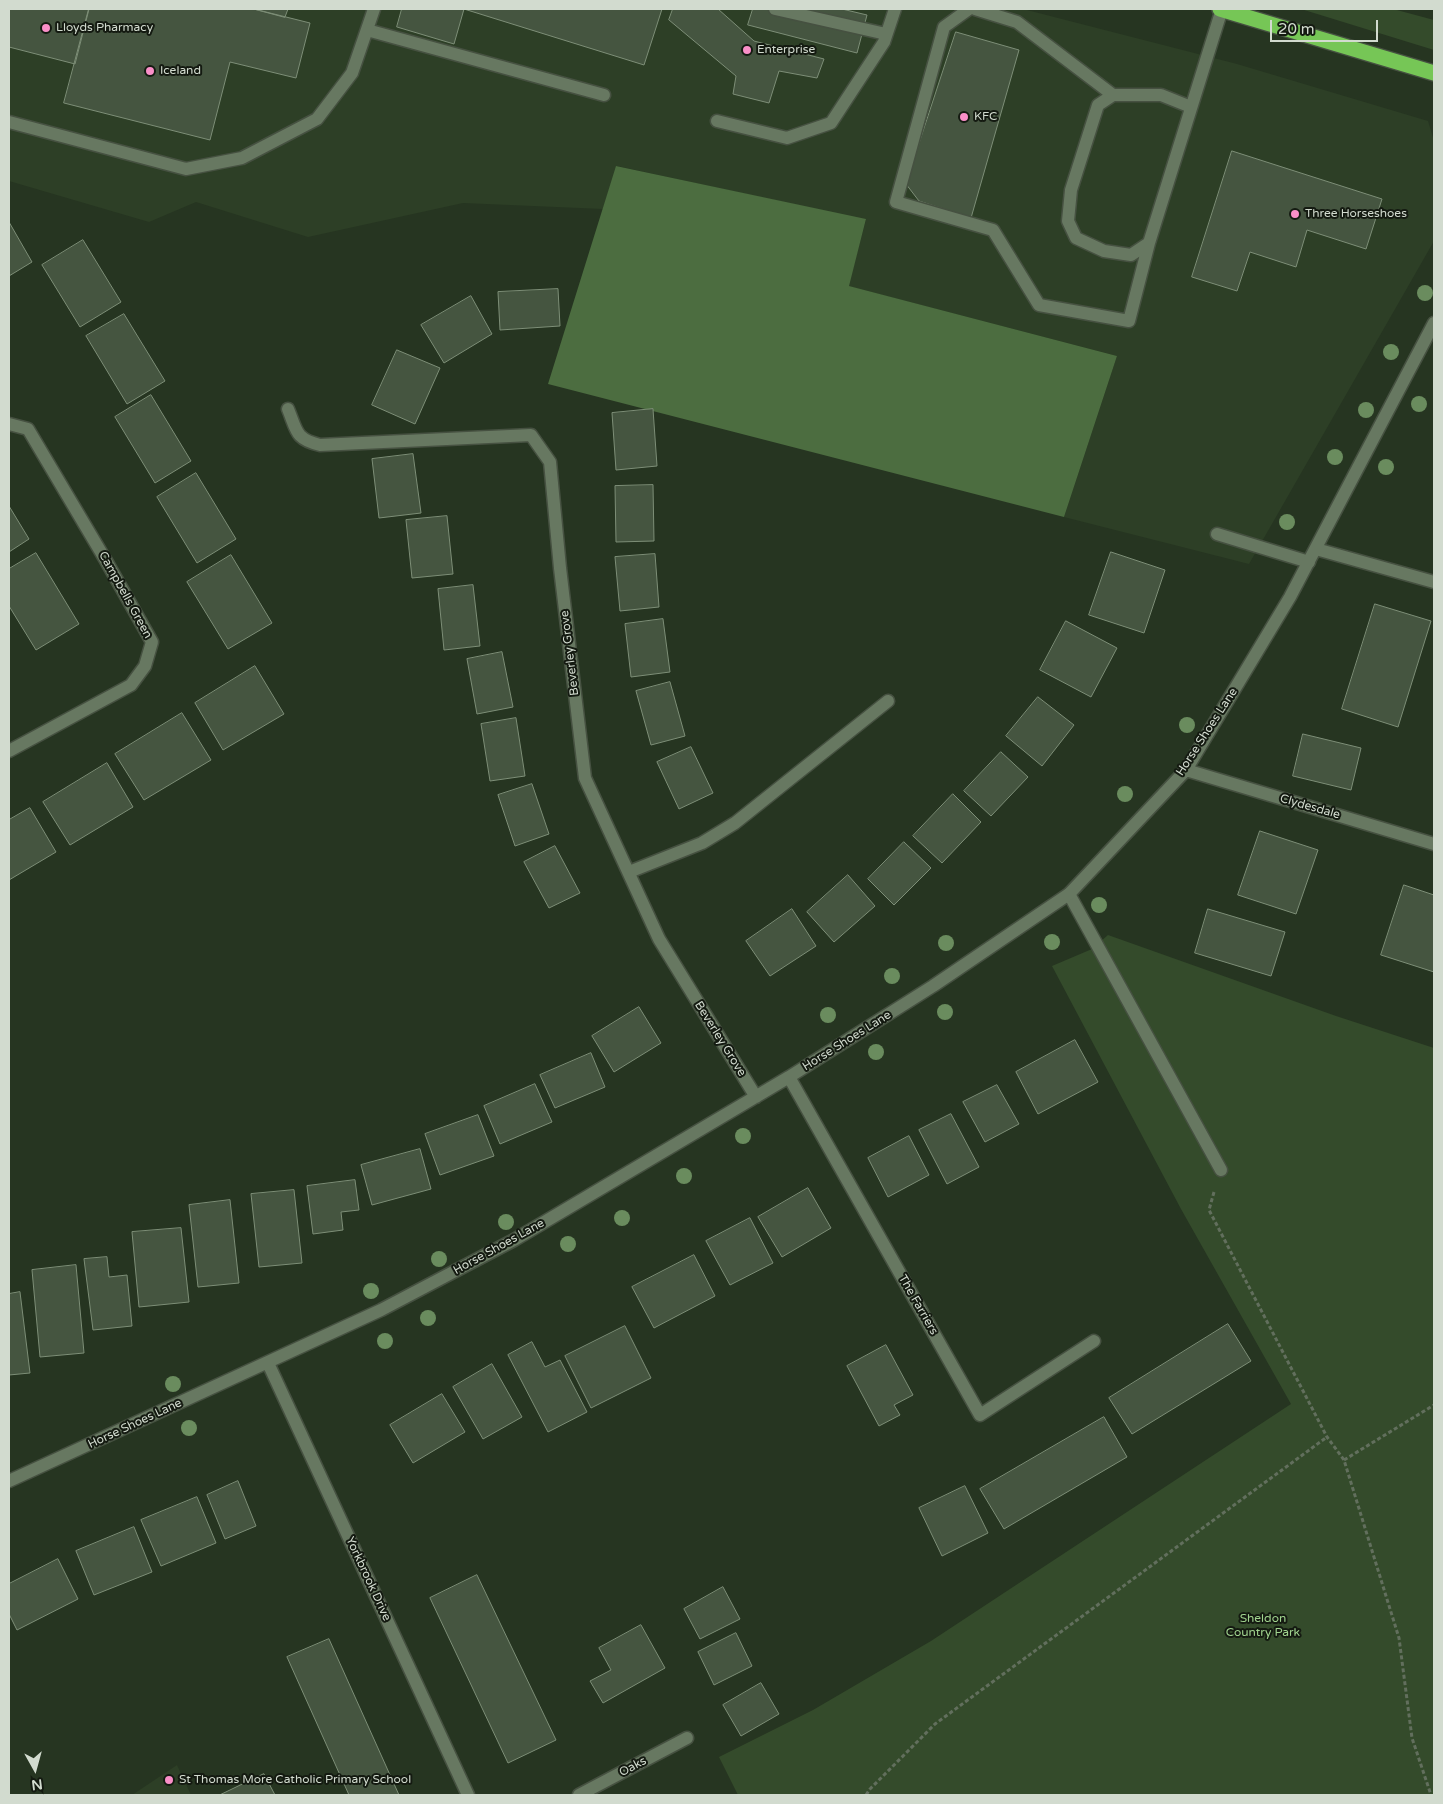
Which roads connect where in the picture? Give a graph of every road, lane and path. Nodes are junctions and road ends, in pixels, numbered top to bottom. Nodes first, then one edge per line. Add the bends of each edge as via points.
1 (374, 9) edge
2 (775, 9) edge
3 (895, 9) edge
4 (969, 9) edge
5 (975, 9) edge
6 (1221, 9) edge
7 (366, 30) junction
8 (886, 34) junction
9 (1434, 73) edge
10 (1113, 95) junction
11 (604, 96) dead end
12 (1191, 107) junction
13 (717, 121) dead end
14 (9, 122) edge
15 (1149, 243) junction
16 (1434, 322) edge
17 (288, 409) dead end
18 (9, 424) edge
19 (1217, 534) dead end
20 (1316, 549) junction
21 (1309, 562) junction
22 (1434, 582) edge
23 (888, 701) dead end
24 (9, 751) edge
25 (1186, 770) junction
26 (1434, 844) edge
27 (629, 872) junction
28 (1069, 894) junction
29 (789, 1077) junction
30 (756, 1096) junction
31 (1221, 1170) joint
32 (1094, 1340) dead end
33 (268, 1363) junction
34 (1434, 1405) edge
35 (1327, 1437) junction
36 (1344, 1460) junction
37 (9, 1481) edge
38 (688, 1738) dead end
39 (468, 1795) edge
40 (579, 1795) edge
41 (866, 1795) edge
42 (1432, 1795) edge

1 - 7 street
2 - 8 street
3 - 8 street
4 - 15 street via 944,27 896,202 993,230 1039,305 1129,321
5 - 10 street via 1016,22
6 - 9 highway
6 - 12 street
7 - 11 street
7 - 14 street via 352,73 317,119 242,158 186,169
8 - 13 street via 884,42 831,123 787,138
10 - 12 street via 1161,96
10 - 15 street via 1098,105 1071,190 1068,221 1076,238 1104,251 1130,255
12 - 15 street
16 - 20 street, Horse Shoes Lane
17 - 27 street, Beverley Grove via 299,435 306,442 320,445 531,435 550,462 585,778
18 - 24 street, Campbells Green via 28,429 152,642 145,666 131,685
19 - 21 street
20 - 21 street, Horse Shoes Lane
20 - 22 street
21 - 25 street, Horse Shoes Lane
23 - 27 street via 736,823 702,843
25 - 26 street, Clydesdale
25 - 28 street, Horse Shoes Lane
27 - 30 street, Beverley Grove via 659,939
28 - 29 street, Horse Shoes Lane via 933,986
28 - 31 street
29 - 30 street, Horse Shoes Lane
29 - 32 street, The Farriers via 980,1415
30 - 33 street, Horse Shoes Lane via 514,1240 381,1310
31 - 35 path via 1209,1210
33 - 37 street, Horse Shoes Lane
33 - 39 street, Yorkbrook Drive
34 - 36 path
35 - 36 path
35 - 41 path via 935,1724
36 - 42 path via 1399,1638 1412,1738
38 - 40 street, Oaks

